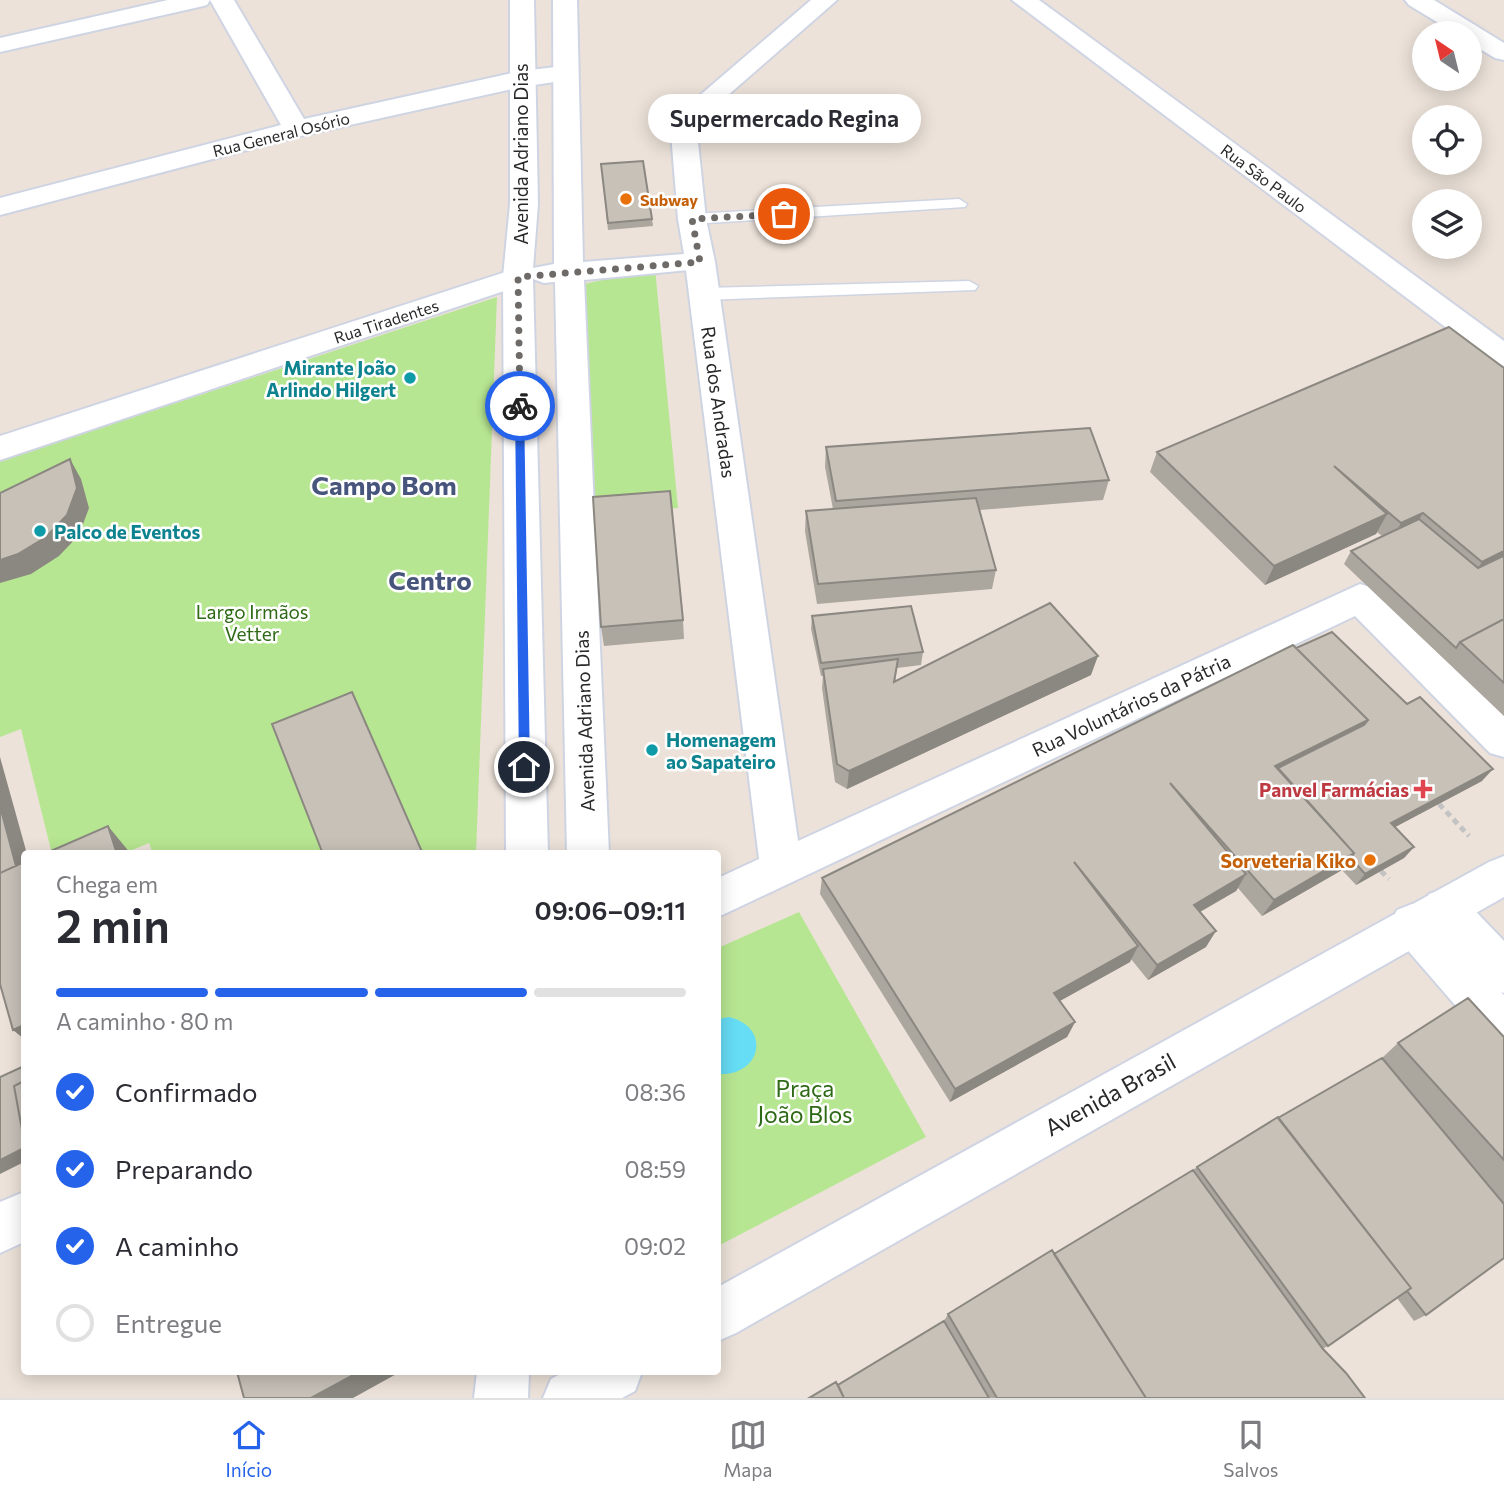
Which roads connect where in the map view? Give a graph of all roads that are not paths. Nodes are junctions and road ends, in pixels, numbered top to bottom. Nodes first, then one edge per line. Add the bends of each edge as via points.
1 (199, 0) edge
2 (222, 0) edge
3 (522, 0) edge
4 (565, 0) edge
5 (825, 0) edge
6 (1024, 0) edge
7 (1417, 0) edge
8 (0, 45) edge
9 (1504, 52) edge
10 (565, 74) junction
11 (521, 79) junction
12 (296, 129) junction
13 (959, 204) dead end
14 (0, 207) edge
15 (692, 219) junction
16 (569, 271) junction
17 (518, 277) junction
18 (702, 278) junction
19 (969, 286) dead end
20 (1504, 356) edge
21 (0, 448) edge
22 (577, 507) junction
23 (521, 512) junction
24 (1504, 741) edge
25 (527, 850) edge
26 (588, 850) edge
27 (781, 868) junction
28 (1504, 875) edge
29 (721, 897) edge
30 (1428, 916) junction
31 (1504, 972) edge
32 (1504, 1028) edge
33 (21, 1218) edge
34 (0, 1228) edge
35 (721, 1313) edge
36 (503, 1375) edge
37 (501, 1398) edge

1 - 8 street
2 - 12 street
3 - 11 street, Avenida Adriano Dias
4 - 10 street, Avenida Adriano Dias
5 - 15 street, Rua dos Andradas via 683,121
6 - 20 street, Rua São Paulo
7 - 9 street
10 - 11 street, Rua General Osório
10 - 16 street, Avenida Adriano Dias
11 - 12 street, Rua General Osório
11 - 17 street, Avenida Adriano Dias via 524,204
12 - 14 street, Rua General Osório
13 - 15 lane
15 - 18 street, Rua dos Andradas
16 - 17 street, Rua Tiradentes
16 - 18 street, Rua Tiradentes
16 - 22 street, Avenida Adriano Dias
17 - 21 street, Rua Tiradentes
17 - 23 street, Avenida Adriano Dias
18 - 19 lane
18 - 27 street, Rua dos Andradas
22 - 23 street
22 - 26 street, Avenida Adriano Dias
23 - 25 street, Avenida Adriano Dias
24 - 27 street, Rua Voluntários da Pátria via 1360,598
27 - 29 street, Rua Voluntários da Pátria
28 - 30 street, Avenida Brasil
30 - 31 street
30 - 32 street
30 - 35 street, Avenida Brasil
33 - 34 street
36 - 37 street

